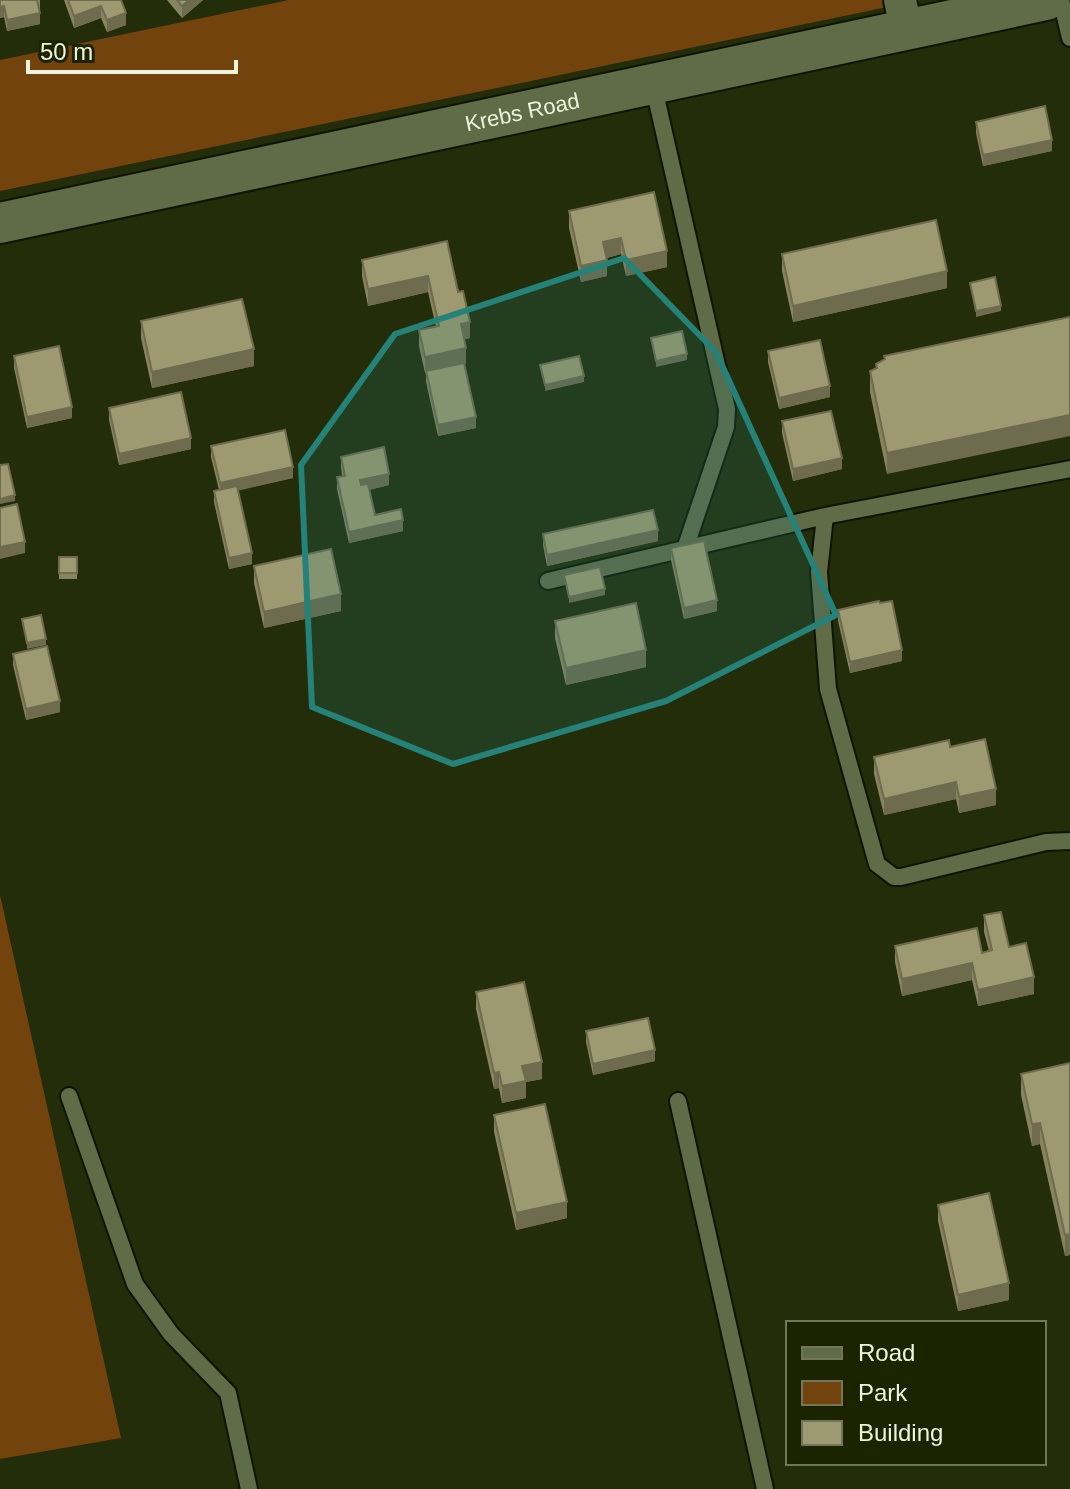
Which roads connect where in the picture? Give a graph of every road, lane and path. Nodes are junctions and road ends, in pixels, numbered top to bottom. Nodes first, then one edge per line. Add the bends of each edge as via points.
1 (1046, 0) edge
2 (1061, 0) edge
3 (903, 14) edge
4 (1070, 38) edge
5 (653, 83) junction
6 (0, 223) edge
7 (1070, 469) edge
8 (825, 516) junction
9 (685, 549) junction
10 (548, 581) dead end
11 (1070, 841) edge
12 (69, 1096) dead end
13 (678, 1101) dead end
14 (249, 1489) edge
15 (765, 1489) edge

1 - 3 street, Krebs Road
2 - 4 lane
3 - 5 street, Krebs Road
5 - 6 street, Krebs Road
5 - 9 lane via 727,409 726,427
7 - 8 lane
8 - 9 lane
8 - 11 lane via 819,572 828,689 877,864 901,877 1032,845
9 - 10 lane
12 - 14 lane via 135,1284 171,1334 228,1393
13 - 15 lane

